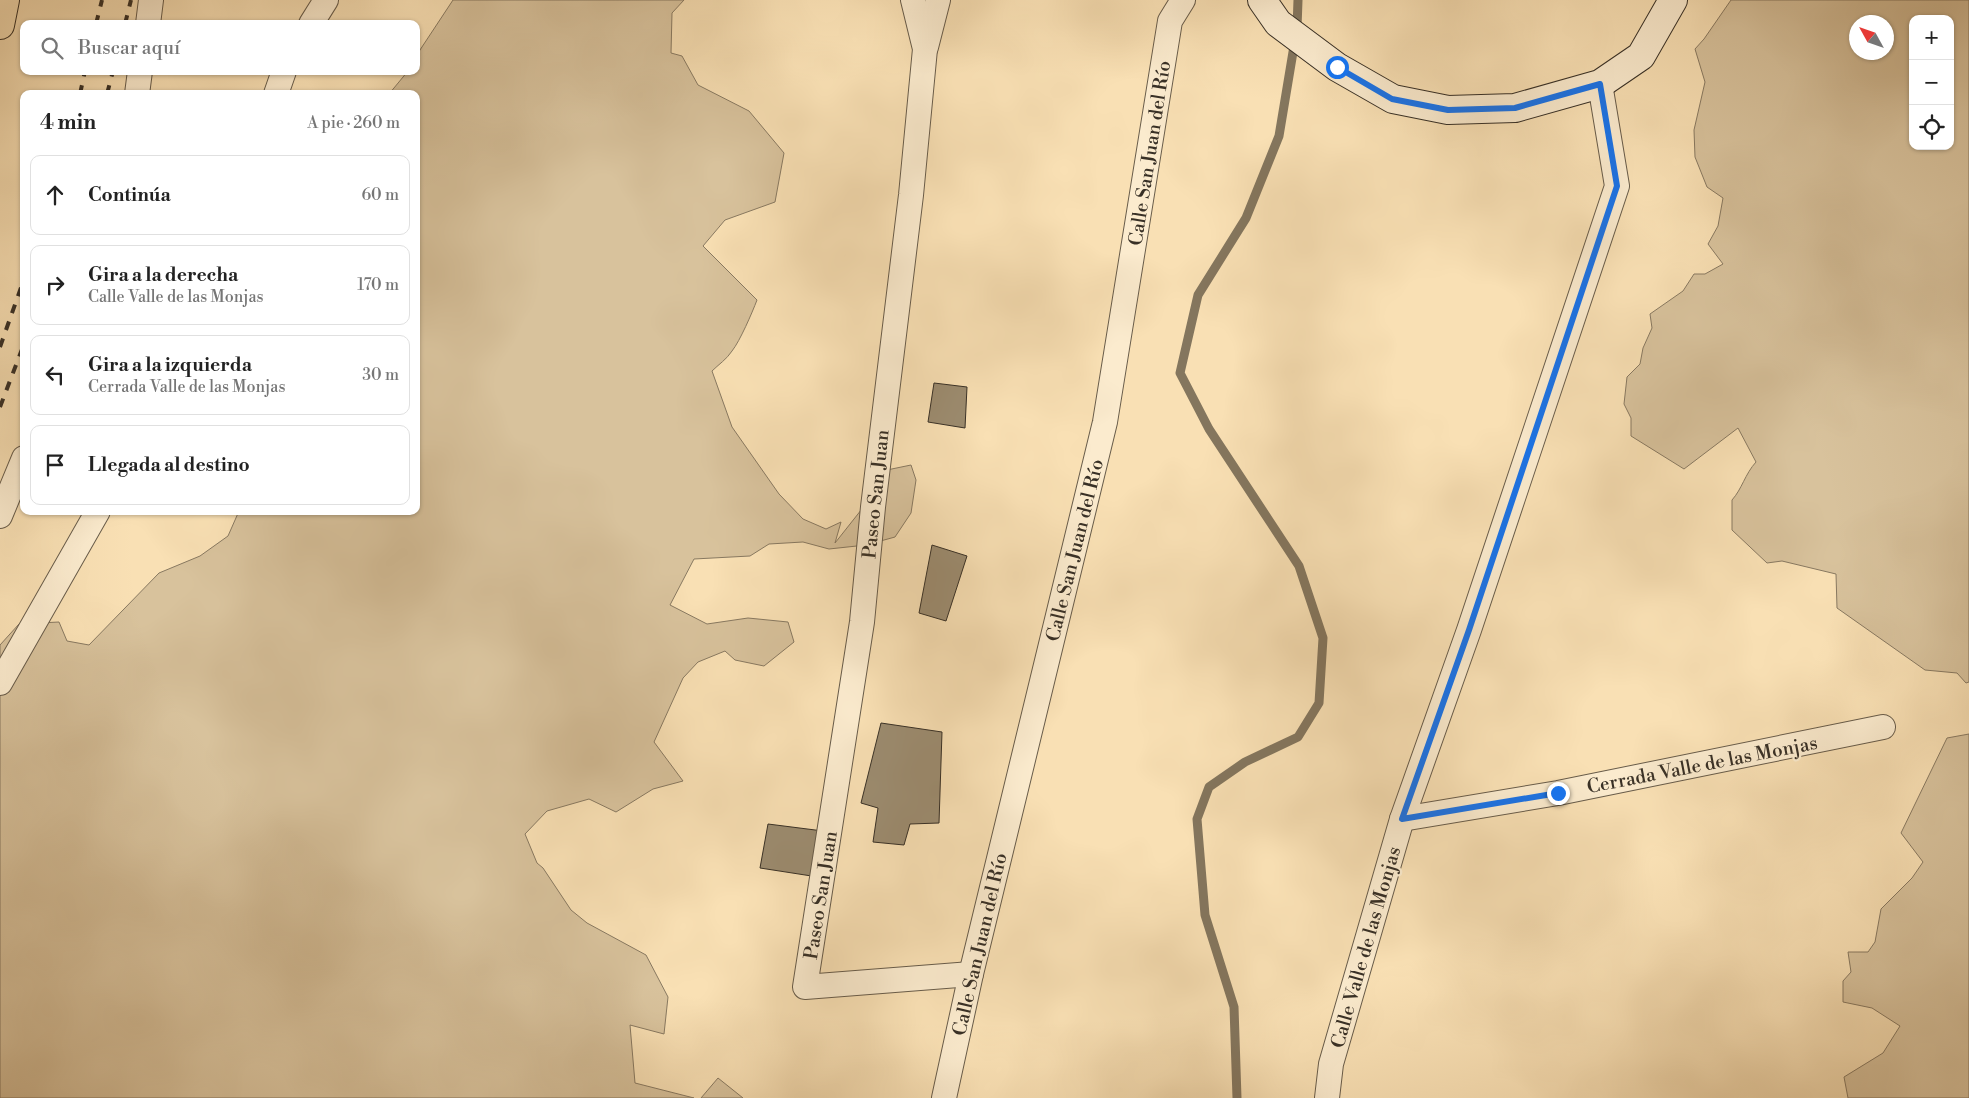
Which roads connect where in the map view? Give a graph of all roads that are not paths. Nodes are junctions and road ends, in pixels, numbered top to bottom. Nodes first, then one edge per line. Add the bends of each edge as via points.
1 (5, 0) edge
2 (151, 0) edge
3 (326, 0) edge
4 (913, 0) edge
5 (938, 0) edge
6 (1183, 0) edge
7 (1262, 0) edge
8 (1673, 0) edge
9 (148, 20) edge
10 (314, 20) edge
11 (0, 25) edge
12 (925, 49) junction
13 (139, 75) edge
14 (283, 75) edge
15 (1600, 84) junction
16 (138, 90) edge
17 (277, 90) edge
18 (20, 468) edge
19 (96, 515) edge
20 (0, 516) edge
21 (0, 683) edge
22 (1883, 727) dead end
23 (1402, 819) junction
24 (971, 974) junction
25 (944, 1098) edge
26 (1327, 1098) edge

1 - 11 highway
2 - 9 street
3 - 10 street
4 - 12 street, Paseo San Juan
5 - 12 street
6 - 24 street, Calle San Juan del Río via 1170,21 1105,422
7 - 15 street via 1278,23 1337,67 1392,99 1448,110 1515,108
8 - 15 street via 1641,56
12 - 24 street, Paseo San Juan via 862,622 805,987
13 - 16 street
14 - 17 street
15 - 23 street, Calle Valle de las Monjas via 1617,186 1469,630
18 - 20 street
19 - 21 street
22 - 23 street, Cerrada Valle de las Monjas via 1558,793
23 - 26 street, Calle Valle de las Monjas via 1333,1055
24 - 25 street, Calle San Juan del Río

